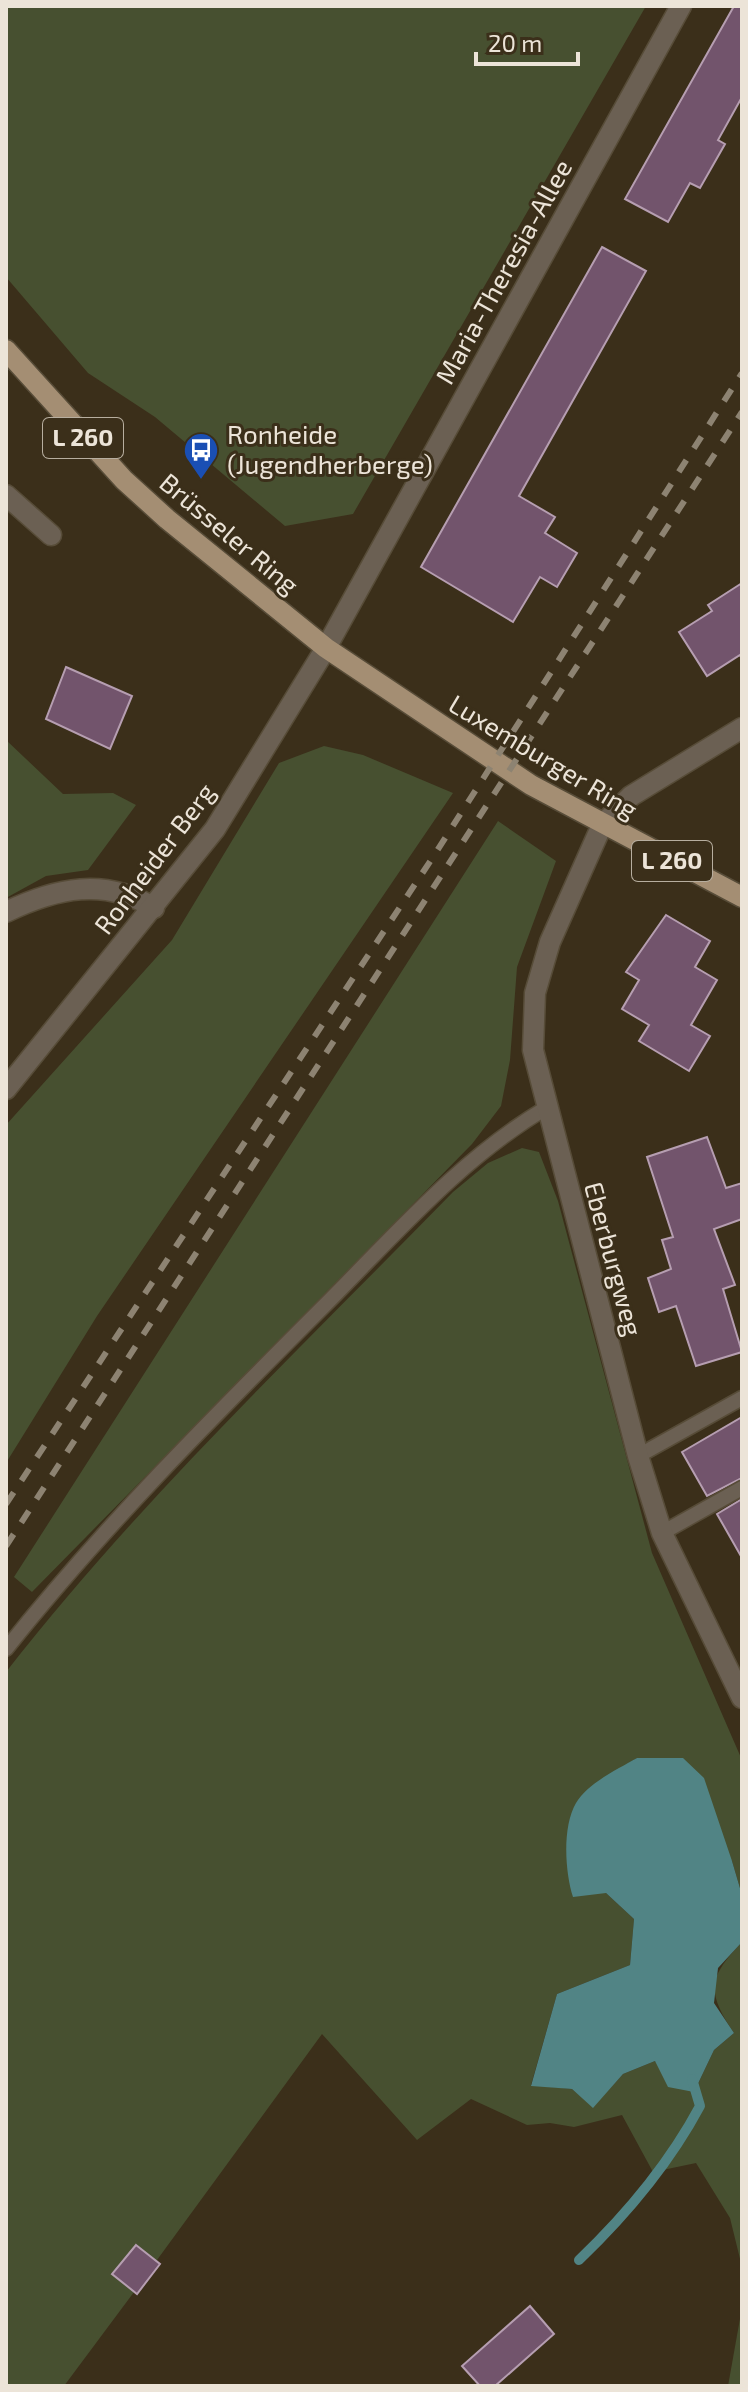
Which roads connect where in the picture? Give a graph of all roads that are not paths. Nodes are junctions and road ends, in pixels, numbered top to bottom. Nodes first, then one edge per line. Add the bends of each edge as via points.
1 (681, 6) edge
2 (6, 350) edge
3 (6, 495) edge
4 (51, 535) dead end
5 (326, 648) junction
6 (742, 728) edge
7 (602, 825) junction
8 (742, 897) edge
9 (154, 908) junction
10 (6, 912) edge
11 (6, 1089) edge
12 (546, 1108) junction
13 (742, 1398) edge
14 (638, 1456) junction
15 (742, 1488) edge
16 (662, 1533) junction
17 (6, 1649) edge
18 (742, 1698) edge

1 - 5 street, Maria-Theresia-Allee
2 - 5 main road, Brüsseler Ring / L 260 via 124,480
3 - 4 street
5 - 7 main road, Luxemburger Ring / L 260 via 523,781
5 - 9 street, Ronheider Berg via 215,829
6 - 7 street via 631,796
7 - 8 main road, Luxemburger Ring / L 260
7 - 12 street, Eberburgweg via 550,942 535,993 533,1050
9 - 10 street via 130,893 75,889
9 - 11 street, Ronheider Berg
12 - 14 street, Eberburgweg
12 - 17 lane via 477,1153 430,1200 156,1475
13 - 14 lane
14 - 16 street, Eberburgweg
15 - 16 lane
16 - 18 street, Eberburgweg

